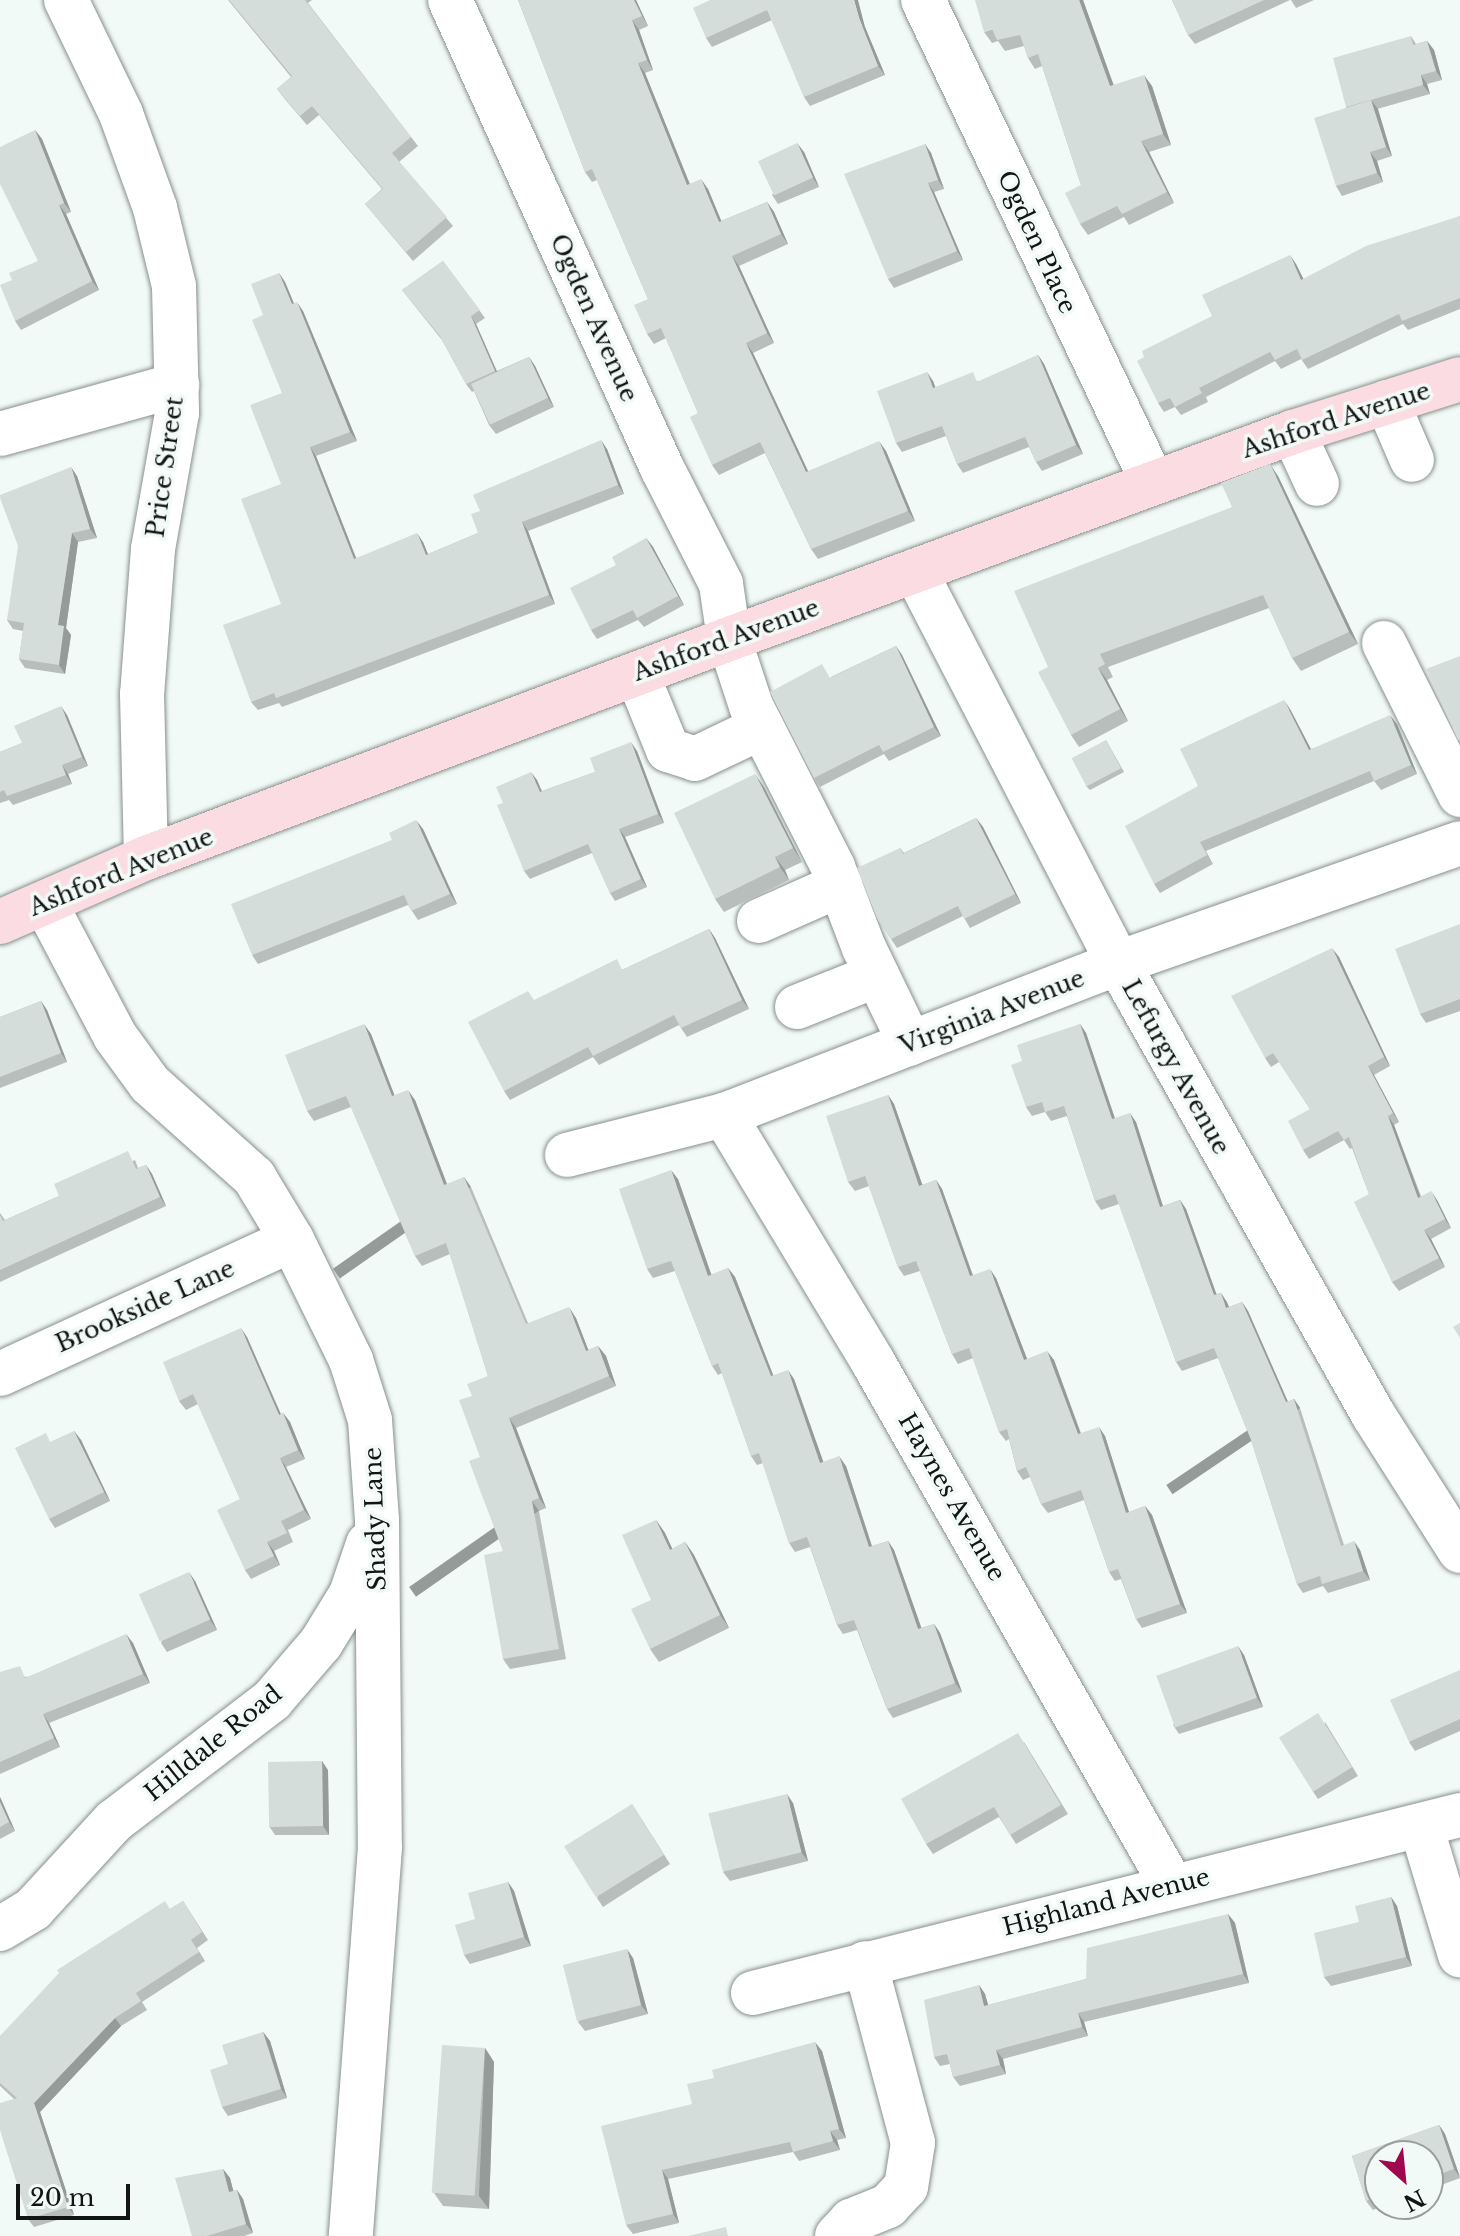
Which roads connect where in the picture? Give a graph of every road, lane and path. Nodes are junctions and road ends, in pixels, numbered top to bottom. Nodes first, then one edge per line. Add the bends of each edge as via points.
1 (66, 0) edge
2 (450, 0) edge
3 (923, 0) edge
4 (1460, 379) edge
5 (177, 385) junction
6 (1387, 402) junction
7 (1293, 432) junction
8 (0, 434) edge
9 (1412, 460) dead end
10 (1153, 483) junction
11 (1317, 484) dead end
12 (915, 571) junction
13 (729, 639) junction
14 (1384, 643) dead end
15 (637, 674) junction
16 (762, 727) junction
17 (1460, 795) edge
18 (1460, 843) edge
19 (146, 858) junction
20 (840, 885) junction
21 (45, 903) junction
22 (759, 921) dead end
23 (0, 922) edge
24 (1118, 963) junction
25 (877, 975) junction
26 (797, 1007) dead end
27 (910, 1043) junction
28 (724, 1115) junction
29 (567, 1155) dead end
30 (292, 1240) junction
31 (0, 1374) edge
32 (377, 1519) junction
33 (1460, 1551) edge
34 (1441, 1821) edge
35 (1171, 1884) junction
36 (0, 1929) edge
37 (1460, 1955) edge
38 (865, 1963) junction
39 (753, 1993) dead end
40 (351, 2236) edge
41 (837, 2236) edge

1 - 5 street, Price Street via 121,114 155,208 174,286
2 - 13 street, Ogden Avenue via 662,468 721,584
3 - 10 street, Ogden Place
4 - 6 main road, Ashford Avenue
5 - 8 street
5 - 19 street, Price Street via 177,413 153,549 142,694
6 - 7 main road, Ashford Avenue
6 - 9 street
7 - 10 main road, Ashford Avenue
7 - 11 street
10 - 12 main road, Ashford Avenue
12 - 13 main road, Ashford Avenue
12 - 24 street, Lefurgy Avenue
13 - 15 main road, Ashford Avenue
13 - 16 street, Ogden Avenue
14 - 17 street
15 - 16 street via 668,750 695,759
15 - 19 main road, Ashford Avenue
16 - 20 street, Ogden Avenue
18 - 24 street, Virginia Avenue
19 - 21 main road, Ashford Avenue
20 - 22 street
20 - 25 street, Ogden Avenue
21 - 23 main road, Ashford Avenue
21 - 30 street, Shady Lane via 115,1036 150,1084 254,1177
24 - 27 street, Virginia Avenue
24 - 33 street, Lefurgy Avenue via 1374,1416
25 - 26 street
25 - 27 street, Ogden Avenue
27 - 28 street, Virginia Avenue
28 - 29 street, Virginia Avenue
28 - 35 street, Haynes Avenue via 873,1362
30 - 31 street, Brookside Lane
30 - 32 street, Shady Lane via 351,1360 370,1420
32 - 36 street, Hilldale Road via 351,1594 321,1643 272,1700 114,1821 33,1909
32 - 40 street, Shady Lane via 380,1847
34 - 35 street, Highland Avenue
34 - 37 street
35 - 38 street, Highland Avenue
38 - 39 street, Highland Avenue
38 - 41 street via 913,2143 906,2187 888,2206 851,2221

